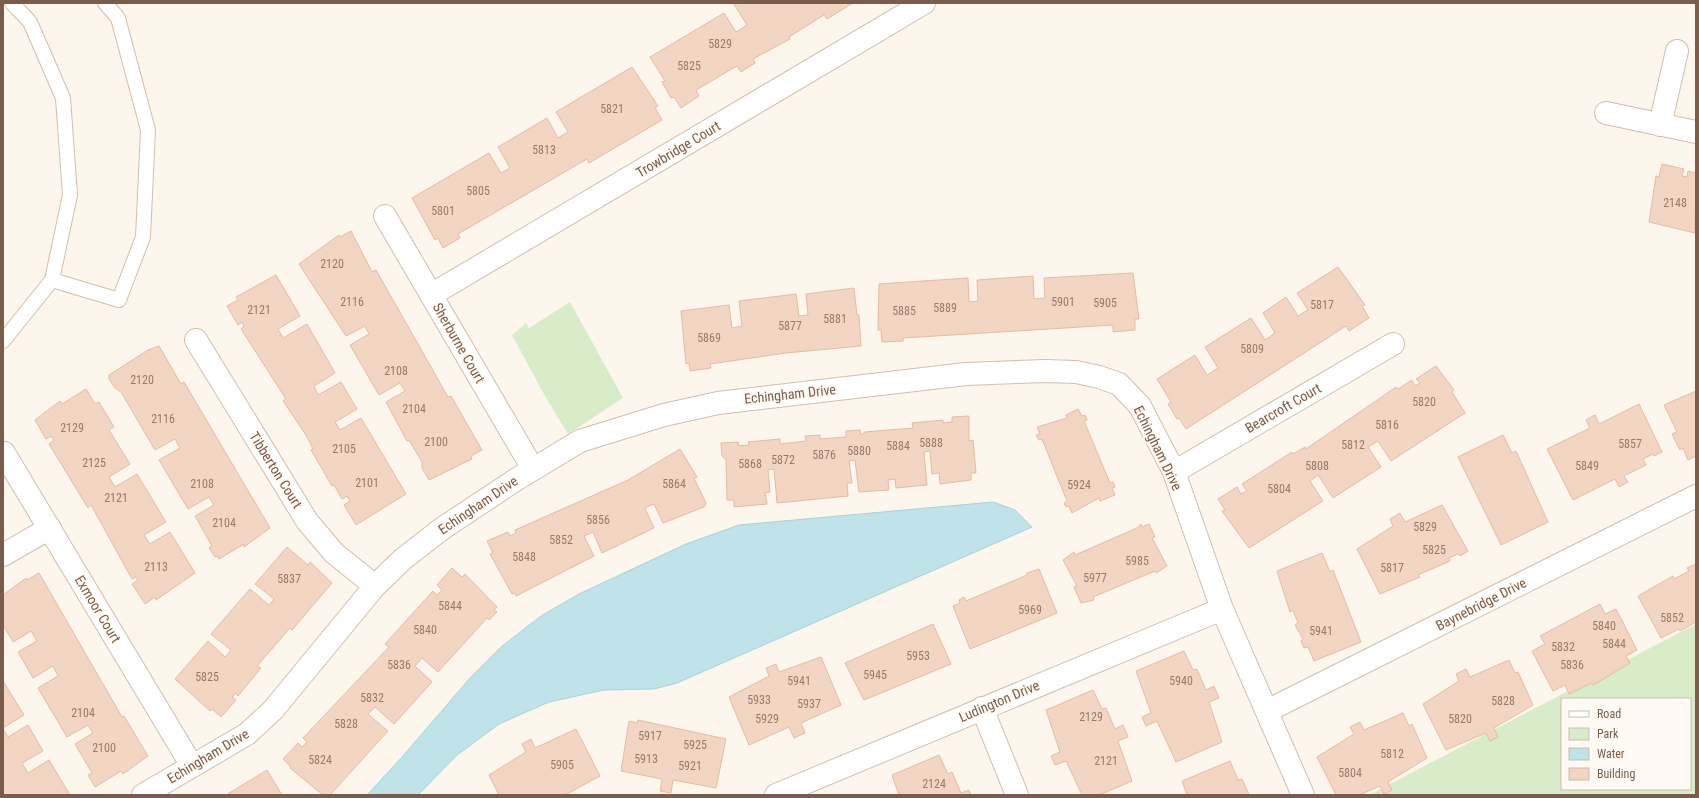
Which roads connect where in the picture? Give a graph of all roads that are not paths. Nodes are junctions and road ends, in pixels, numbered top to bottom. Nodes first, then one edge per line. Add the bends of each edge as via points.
1 (12, 3) edge
2 (105, 3) edge
3 (924, 3) edge
4 (1677, 51) dead end
5 (1606, 113) dead end
6 (1660, 125) junction
7 (1696, 132) edge
8 (386, 216) dead end
9 (52, 280) junction
10 (431, 295) junction
11 (196, 340) dead end
12 (3, 341) edge
13 (1393, 344) dead end
14 (4, 453) dead end
15 (533, 469) junction
16 (1174, 472) junction
17 (1696, 496) edge
18 (50, 528) junction
19 (3, 555) edge
20 (375, 586) junction
21 (1222, 609) junction
22 (982, 708) junction
23 (1266, 711) junction
24 (192, 766) junction
25 (143, 795) edge
26 (776, 795) edge
27 (1017, 795) edge
28 (1303, 795) edge

1 - 9 lane via 30,22 64,98 70,195
2 - 9 lane via 118,18 148,130 143,237 119,300
3 - 10 street, Trowbridge Court
4 - 6 street
5 - 6 street
6 - 7 street
8 - 10 street, Sherburne Court
9 - 12 lane
10 - 15 street, Sherburne Court
11 - 20 street, Tibberton Court via 307,522 334,553
13 - 16 street, Bearcroft Court
14 - 18 street, Exmoor Court
15 - 16 street, Echingham Drive via 580,442 664,415 718,403 966,374 1045,371 1076,372 1118,384 1140,406
15 - 20 street, Echingham Drive via 443,528 403,559
16 - 21 street, Echingham Drive
17 - 23 street, Baynebridge Drive
18 - 19 street
18 - 24 street, Exmoor Court
20 - 24 street, Echingham Drive via 273,710 247,734
21 - 22 street, Ludington Drive
21 - 23 street, Echingham Drive
22 - 26 street, Ludington Drive
22 - 27 street
23 - 28 street, Echingham Drive
24 - 25 street, Echingham Drive

